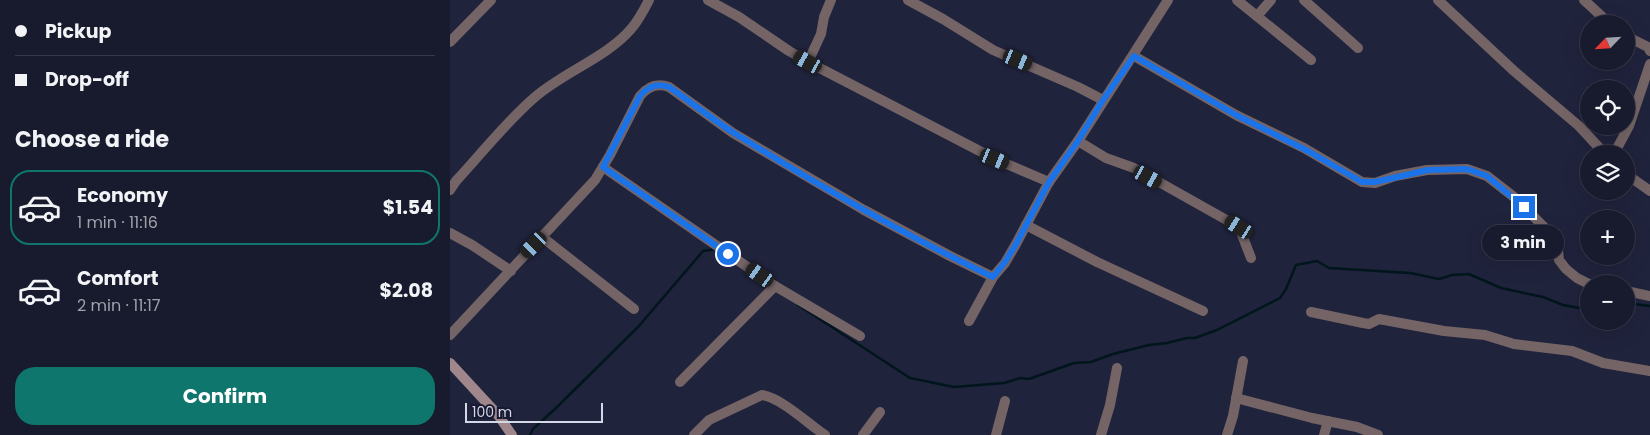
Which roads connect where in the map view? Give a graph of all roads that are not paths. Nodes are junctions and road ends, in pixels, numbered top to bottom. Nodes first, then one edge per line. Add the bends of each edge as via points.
1 (491, 0) edge
2 (649, 0) edge
3 (708, 0) edge
4 (831, 0) edge
5 (908, 0) edge
6 (1168, 0) edge
7 (1237, 0) edge
8 (1271, 0) edge
9 (1304, 0) edge
10 (1438, 0) edge
11 (1584, 0) edge
12 (1600, 15) edge
13 (1257, 16) junction
14 (1635, 41) edge
15 (450, 42) edge
16 (1358, 48) dead end
17 (1649, 48) edge
18 (1134, 56) junction
19 (1310, 60) dead end
20 (808, 62) junction
21 (1650, 64) edge
22 (1103, 100) junction
23 (1078, 141) junction
24 (1597, 145) edge
25 (1619, 145) edge
26 (603, 167) junction
27 (1635, 180) edge
28 (1049, 182) junction
29 (450, 190) edge
30 (1650, 190) edge
31 (1026, 225) junction
32 (450, 232) edge
33 (542, 237) junction
34 (1251, 258) dead end
35 (510, 272) junction
36 (993, 277) junction
37 (1580, 280) edge
38 (775, 286) junction
39 (1635, 293) edge
40 (1650, 296) edge
41 (634, 309) dead end
42 (1203, 311) dead end
43 (1310, 312) dead end
44 (969, 321) dead end
45 (450, 335) edge
46 (860, 336) dead end
47 (1243, 361) dead end
48 (450, 362) edge
49 (1117, 368) dead end
50 (1650, 371) edge
51 (680, 382) dead end
52 (1236, 398) junction
53 (1005, 401) dead end
54 (880, 412) dead end
55 (1328, 421) junction
56 (512, 435) edge
57 (694, 435) edge
58 (825, 435) edge
59 (863, 435) edge
60 (996, 435) edge
61 (1101, 435) edge
62 (1227, 435) edge
63 (1324, 435) edge
64 (1378, 435) edge

1 - 15 street
2 - 29 street via 631,29 613,45 530,101
3 - 20 street
4 - 20 street
5 - 22 street via 993,50
6 - 18 street
7 - 13 street
8 - 13 street
9 - 16 street
10 - 24 street
11 - 12 street
13 - 19 street
14 - 17 street
18 - 22 street
18 - 37 street via 1362,182 1428,170 1467,169 1487,176 1544,227 1554,240 1559,260
20 - 28 street via 995,159
21 - 25 street via 1629,126
22 - 23 street
23 - 28 street
23 - 34 street via 1106,158 1134,168 1239,227
26 - 33 street via 595,180
26 - 36 street via 640,96 646,89 663,85 733,132 864,210
26 - 38 street
27 - 30 street
28 - 31 street
31 - 36 street
31 - 42 street
32 - 35 street
33 - 35 street
33 - 41 street
35 - 45 street
36 - 44 street
38 - 46 street
38 - 51 street
39 - 40 street
43 - 50 street via 1369,324 1380,320 1484,335 1514,344 1572,351 1603,363
47 - 52 street
48 - 56 street
49 - 61 street
52 - 55 street
52 - 62 street
53 - 60 street
54 - 59 street
55 - 63 street
55 - 64 street
57 - 58 street via 710,420 762,395 769,396

